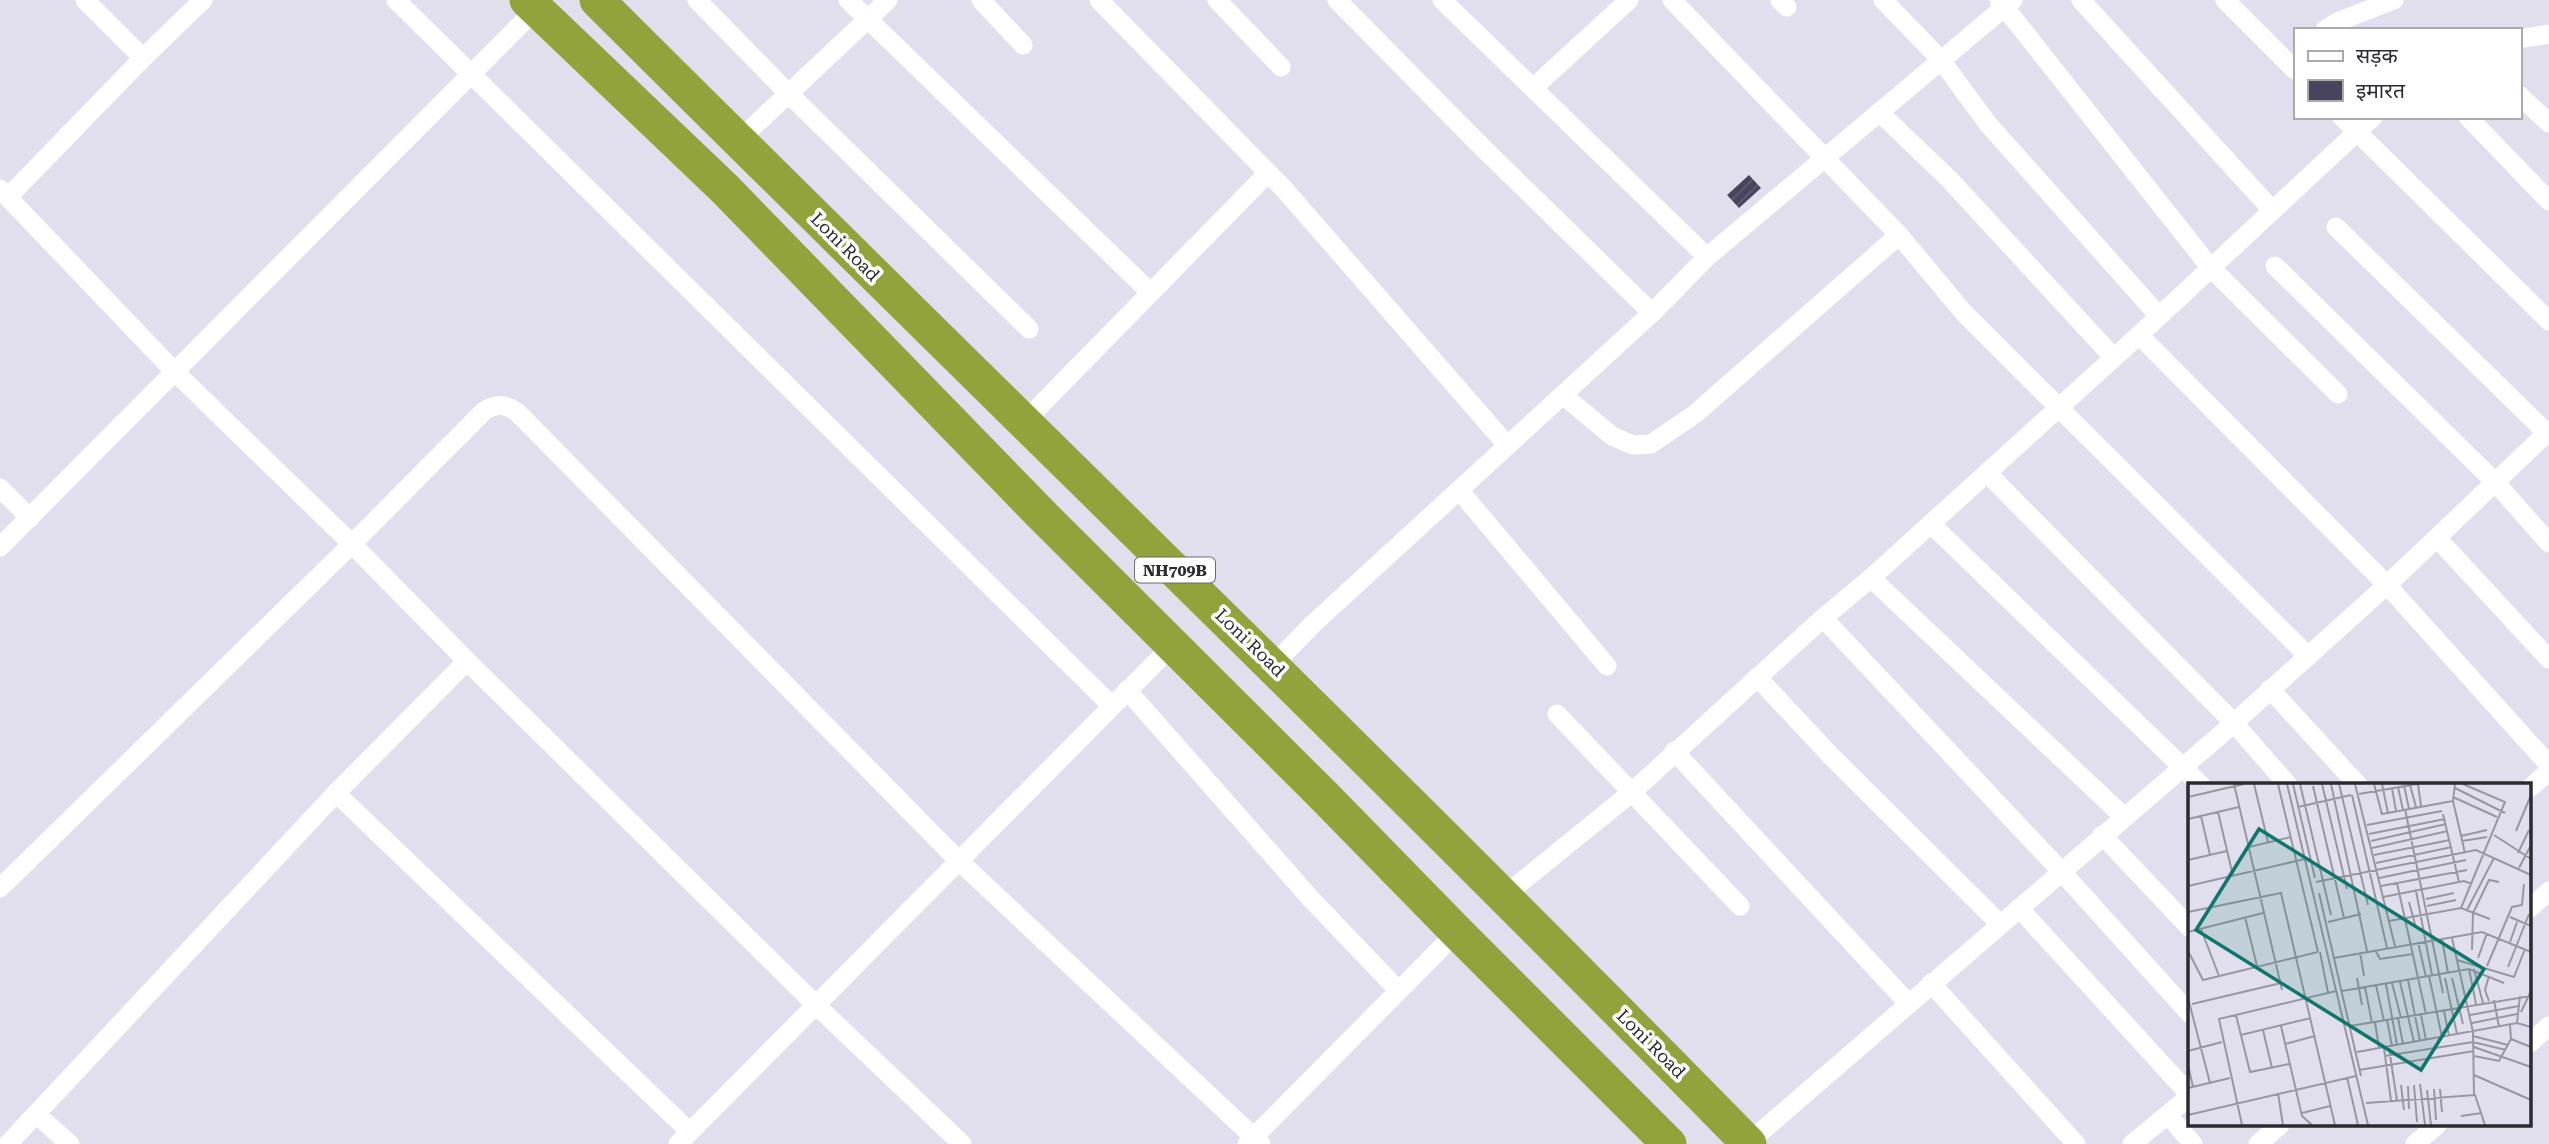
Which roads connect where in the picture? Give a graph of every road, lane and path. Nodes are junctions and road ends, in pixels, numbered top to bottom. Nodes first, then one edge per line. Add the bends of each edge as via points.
1 (85, 0) edge
2 (203, 0) edge
3 (396, 0) edge
4 (597, 0) edge
5 (696, 0) edge
6 (848, 0) edge
7 (888, 0) edge
8 (981, 0) edge
9 (1099, 0) edge
10 (1217, 0) edge
11 (1337, 0) edge
12 (1442, 0) edge
13 (1629, 0) edge
14 (1672, 0) edge
15 (1883, 0) edge
16 (2081, 0) edge
17 (2225, 0) edge
18 (2394, 0) edge
19 (2006, 2) edge
20 (531, 5) edge
21 (868, 19) junction
22 (2328, 28) edge
23 (2549, 34) edge
24 (2521, 39) edge
25 (1023, 45) dead end
26 (143, 58) junction
27 (1941, 61) junction
28 (2292, 61) edge
29 (1281, 67) dead end
30 (470, 73) junction
31 (1533, 88) junction
32 (787, 92) junction
33 (2521, 97) edge
34 (1879, 112) junction
35 (2344, 119) edge
36 (2371, 119) edge
37 (2470, 119) edge
38 (2549, 123) edge
39 (2358, 132) junction
40 (738, 141) junction
41 (1824, 159) junction
42 (1268, 173) junction
43 (4, 193) edge
44 (2549, 201) edge
45 (2272, 210) junction
46 (2336, 227) dead end
47 (1899, 235) junction
48 (1707, 257) junction
49 (2275, 266) dead end
50 (2210, 267) junction
51 (1151, 293) junction
52 (1651, 313) junction
53 (2159, 316) junction
54 (2549, 321) edge
55 (1029, 329) dead end
56 (2139, 335) junction
57 (2114, 358) junction
58 (174, 371) junction
59 (2339, 394) dead end
60 (1563, 395) junction
61 (2059, 407) junction
62 (1023, 423) junction
63 (2548, 433) edge
64 (1507, 445) junction
65 (1987, 473) junction
66 (2495, 482) junction
67 (0, 488) edge
68 (1459, 490) junction
69 (30, 517) junction
70 (1931, 524) junction
71 (2437, 538) junction
72 (2549, 543) edge
73 (352, 544) junction
74 (0, 547) edge
75 (1871, 578) junction
76 (2387, 585) junction
77 (1823, 618) junction
78 (1173, 645) junction
79 (2308, 656) junction
80 (2549, 659) edge
81 (467, 662) junction
82 (1272, 665) junction
83 (1606, 666) dead end
84 (1757, 677) junction
85 (2270, 689) junction
86 (1127, 691) junction
87 (1111, 705) junction
88 (1557, 714) dead end
89 (2234, 723) junction
90 (1674, 751) junction
91 (2183, 766) junction
92 (2549, 768) edge
93 (2199, 783) edge
94 (2286, 783) edge
95 (2356, 783) edge
96 (2532, 786) edge
97 (337, 793) junction
98 (1631, 793) junction
99 (2124, 817) junction
100 (2102, 835) junction
101 (958, 860) junction
102 (2061, 871) junction
103 (0, 888) edge
104 (2549, 891) edge
105 (1504, 896) junction
106 (1740, 906) dead end
107 (2532, 906) edge
108 (2019, 908) junction
109 (2000, 924) junction
110 (2188, 926) edge
111 (1457, 932) junction
112 (1931, 983) junction
113 (1398, 990) junction
114 (1909, 1004) junction
115 (817, 1006) junction
116 (2188, 1012) edge
117 (2549, 1026) edge
118 (2532, 1041) edge
119 (2188, 1093) edge
120 (2188, 1097) edge
121 (36, 1114) junction
122 (2168, 1115) junction
123 (2279, 1126) edge
124 (2436, 1126) edge
125 (684, 1138) edge
126 (1254, 1142) edge
127 (1749, 1143) edge
128 (8, 1144) edge
129 (70, 1144) edge
130 (962, 1144) edge
131 (1669, 1144) edge
132 (2076, 1144) edge
133 (2132, 1144) edge
134 (2193, 1144) edge
135 (2258, 1144) edge
136 (2415, 1144) edge

1 - 26 street
2 - 26 street
3 - 30 street
4 - 40 highway, Loni Road / NH709B
5 - 32 street
6 - 21 street
7 - 21 street
8 - 25 street
9 - 42 street
10 - 29 street
11 - 52 street
12 - 31 street
13 - 31 street
14 - 41 street
15 - 27 street
16 - 45 street
17 - 28 street
18 - 22 street
19 - 27 street
19 - 50 street
20 - 30 street
20 - 78 highway, NH709B via 725,189
21 - 32 street
21 - 51 street
23 - 24 street
26 - 43 street
27 - 34 street
27 - 53 street via 1988,124
30 - 58 street
30 - 87 street
31 - 48 street
32 - 40 street
32 - 55 street
33 - 38 street
34 - 41 street
34 - 57 street via 1950,180
35 - 39 street
36 - 39 street
37 - 44 street
39 - 45 street
39 - 54 street
40 - 62 highway, Loni Road / NH709B
41 - 47 street
41 - 48 street
42 - 51 street
42 - 64 street
43 - 58 street
45 - 50 street
46 - 63 street
47 - 60 street via 1695,414 1651,444 1633,445 1612,436
47 - 61 street via 1964,313
48 - 52 street
49 - 66 street
50 - 53 street
50 - 59 street
51 - 62 street
52 - 60 street
53 - 56 street
56 - 57 street
56 - 76 street
57 - 61 street
58 - 69 street
58 - 73 street
60 - 64 street
61 - 65 street
61 - 79 street
62 - 82 highway, Loni Road / NH709B
63 - 66 street
64 - 68 street
65 - 70 street
65 - 89 street
66 - 71 street
66 - 72 street
67 - 69 street
68 - 82 street
68 - 83 street
69 - 74 street
70 - 75 street
70 - 91 street
71 - 76 street
71 - 80 street
73 - 81 street
73 - 101 street via 484,411 495,404 507,405
73 - 103 street
75 - 77 street
75 - 99 street
76 - 79 street
76 - 92 street
77 - 84 street
77 - 102 street
78 - 86 street
78 - 111 highway, NH709B
79 - 85 street
81 - 97 street
81 - 115 street
82 - 105 highway, Loni Road / NH709B
84 - 90 street
84 - 109 street
85 - 89 street
85 - 95 street
86 - 87 street
86 - 113 street
87 - 101 street
88 - 98 street
89 - 91 street
89 - 94 street
90 - 98 street
90 - 114 street
91 - 93 street
91 - 99 street
92 - 96 street
97 - 121 street
97 - 125 street
98 - 105 street
98 - 106 street
99 - 100 street
100 - 102 street
100 - 110 street
101 - 115 street
101 - 126 street
102 - 108 street
102 - 116 street
104 - 107 street
105 - 127 highway, Loni Road / NH709B
108 - 109 street
108 - 119 street
109 - 112 street
111 - 113 street
111 - 131 highway, NH709B
112 - 114 street
112 - 132 street
113 - 126 street
114 - 127 street
115 - 125 street
115 - 130 street
117 - 118 street
120 - 122 street
121 - 128 street
121 - 129 street
122 - 133 street
122 - 134 street
123 - 135 street
124 - 136 street

